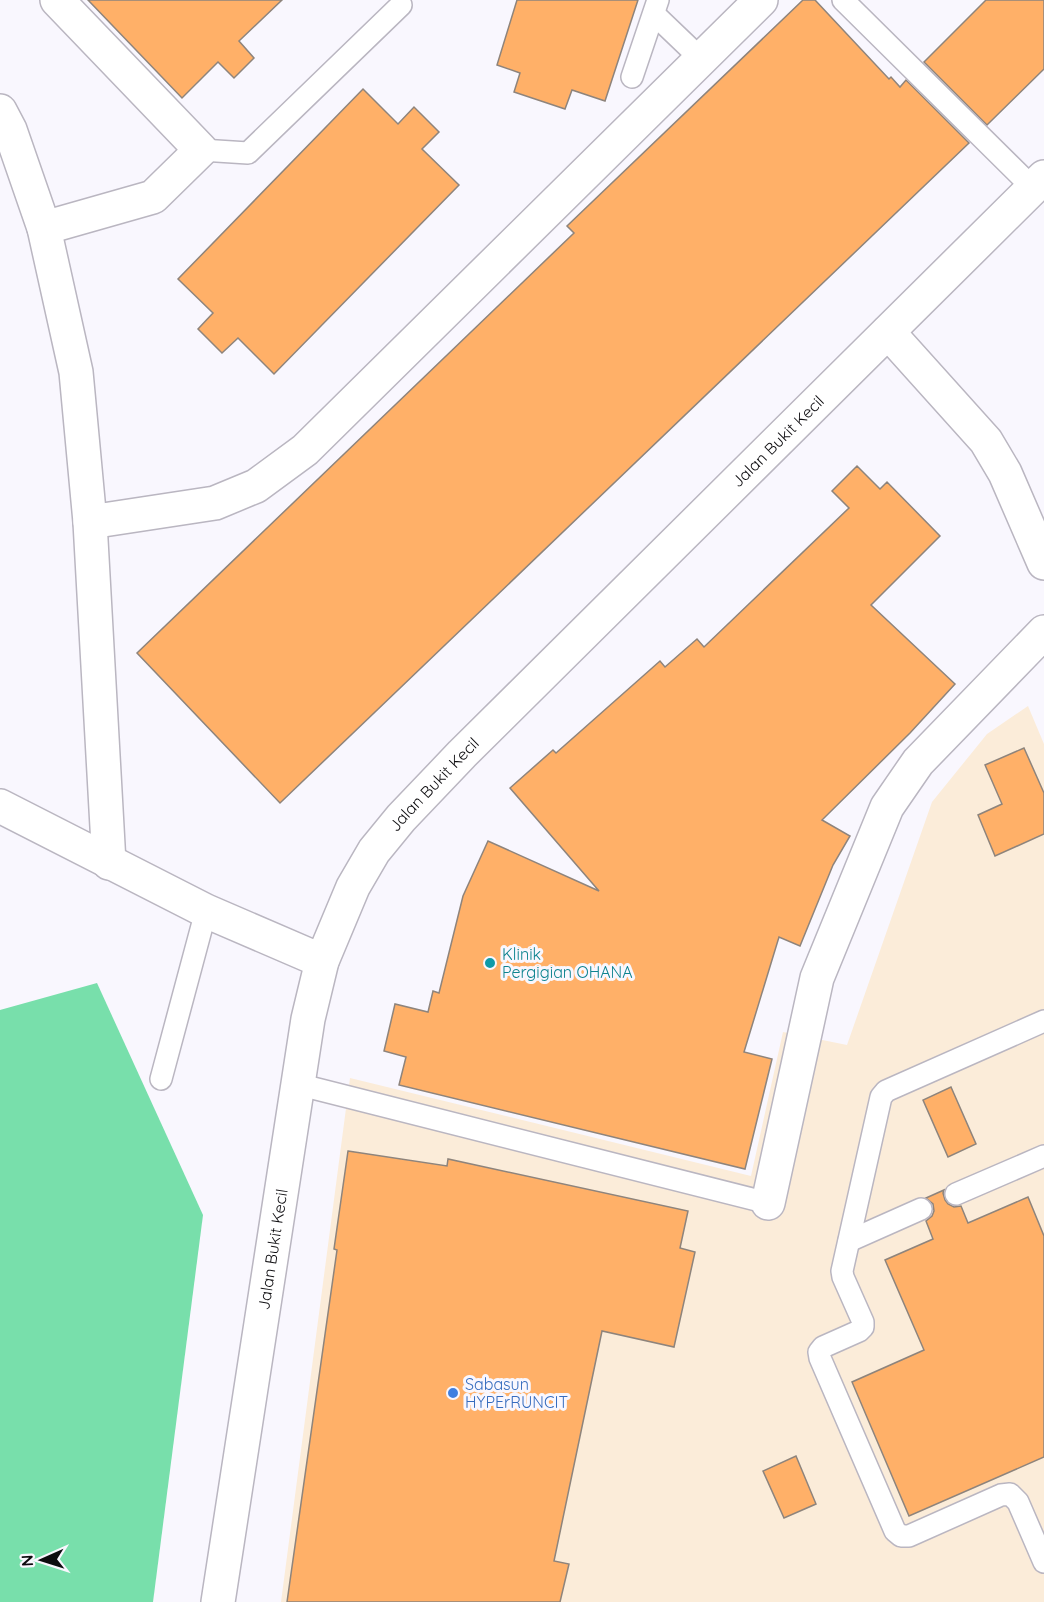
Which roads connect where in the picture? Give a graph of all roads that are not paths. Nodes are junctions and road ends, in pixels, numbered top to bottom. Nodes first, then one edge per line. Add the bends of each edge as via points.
1 (57, 0) edge
2 (761, 0) edge
3 (843, 0) edge
4 (401, 5) dead end
5 (656, 7) edge
6 (701, 59) junction
7 (632, 77) dead end
8 (0, 111) edge
9 (201, 150) junction
10 (1038, 182) edge
11 (44, 228) junction
12 (888, 332) junction
13 (90, 522) junction
14 (1044, 563) edge
15 (1044, 632) edge
16 (0, 806) edge
17 (109, 862) junction
18 (206, 911) junction
19 (322, 961) junction
20 (1044, 1021) edge
21 (161, 1079) dead end
22 (297, 1084) junction
23 (1044, 1156) edge
24 (956, 1194) dead end
25 (768, 1203) joint
26 (921, 1209) dead end
27 (849, 1241) junction
28 (1044, 1562) edge
29 (218, 1602) edge

1 - 9 street
2 - 6 street
3 - 10 lane
4 - 9 lane via 248,153
5 - 6 lane
5 - 7 lane
6 - 13 street via 305,450 256,486 215,502
8 - 11 street
9 - 11 street via 153,197
10 - 12 street, Jalan Bukit Kecil
11 - 13 street via 76,372
12 - 14 street via 986,441 1005,473
12 - 19 street, Jalan Bukit Kecil via 401,818 353,887
13 - 17 street
15 - 25 street via 918,762 887,807 817,978
16 - 17 street
17 - 18 street
18 - 19 street
18 - 21 lane
19 - 22 street, Jalan Bukit Kecil
20 - 27 lane via 886,1091 881,1097
22 - 25 lane
22 - 29 street, Jalan Bukit Kecil
23 - 24 lane
26 - 27 lane
27 - 28 lane via 842,1271 863,1327 819,1352 896,1531 909,1536 1010,1494 1018,1502

